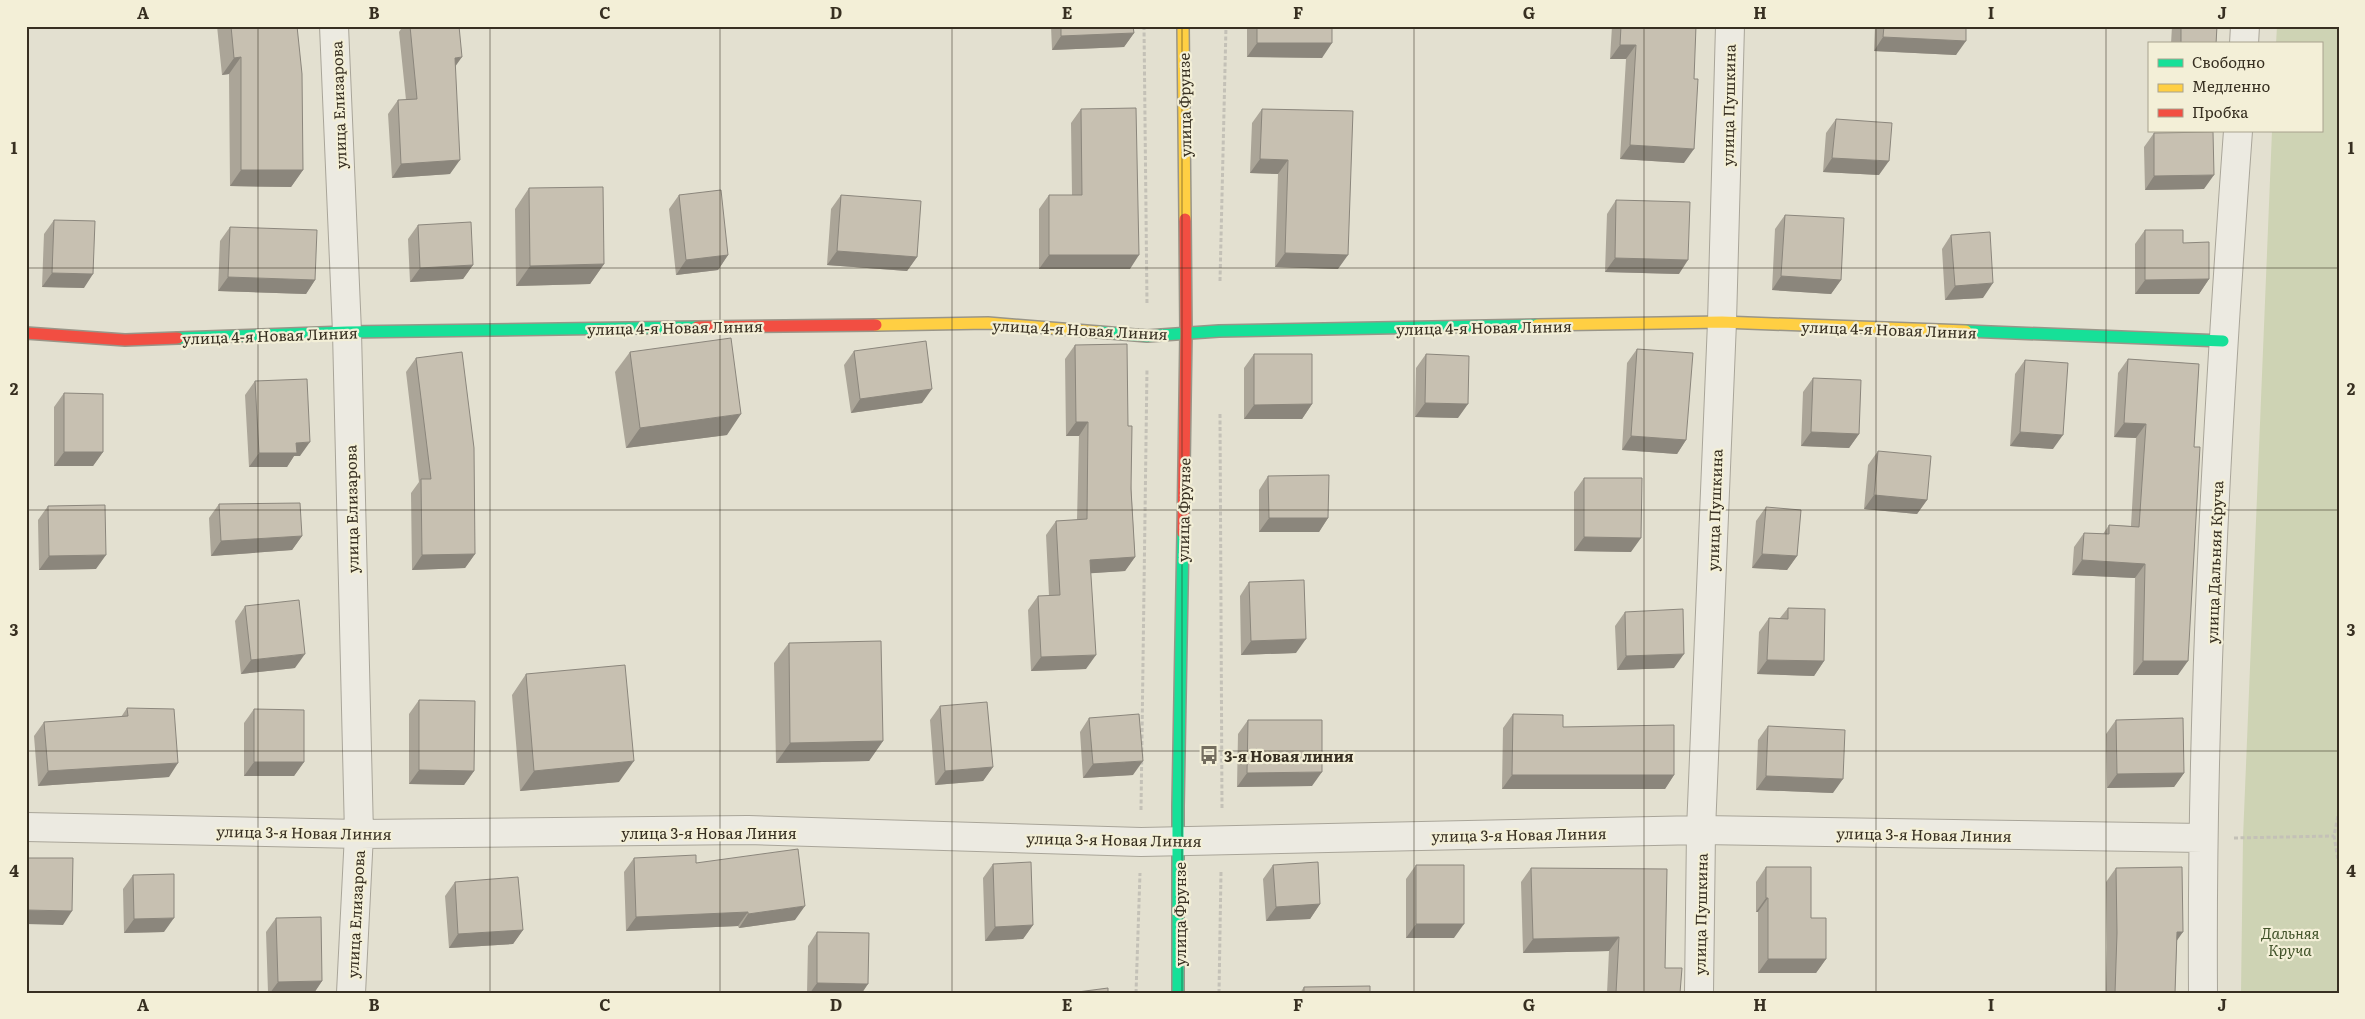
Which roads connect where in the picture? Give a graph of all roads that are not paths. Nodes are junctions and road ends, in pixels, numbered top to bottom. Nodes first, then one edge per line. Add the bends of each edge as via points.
1 (334, 26) edge
2 (1183, 26) edge
3 (1730, 26) edge
4 (2245, 26) edge
5 (2244, 42) edge
6 (2238, 132) edge
7 (1722, 322) junction
8 (347, 332) junction
9 (26, 333) edge
10 (1186, 333) junction
11 (2223, 341) junction
12 (26, 827) edge
13 (1701, 830) junction
14 (359, 834) junction
15 (2202, 838) junction
16 (1179, 841) junction
17 (351, 993) edge
18 (1178, 993) edge
19 (1700, 993) edge
20 (2203, 993) edge

1 - 8 street, улица Елизарова
2 - 10 street, улица Фрунзе
3 - 7 street, улица Пушкина
4 - 5 street
6 - 11 street, улица Дальняя Круча
7 - 10 street, улица 4-я Новая Линия
7 - 11 street, улица 4-я Новая Линия
7 - 13 street, улица Пушкина
8 - 9 street, улица 4-я Новая Линия via 125,340
8 - 10 street, улица 4-я Новая Линия via 988,323 1147,336
8 - 14 street, улица Елизарова
10 - 16 street, улица Фрунзе
11 - 15 street, улица Дальняя Круча
12 - 14 street, улица 3-я Новая Линия
13 - 15 street, улица 3-я Новая Линия
13 - 16 street, улица 3-я Новая Линия
13 - 19 street, улица Пушкина
14 - 16 street, улица 3-я Новая Линия via 748,830
14 - 17 street, улица Елизарова
15 - 20 street, улица Дальняя Круча
16 - 18 street, улица Фрунзе

